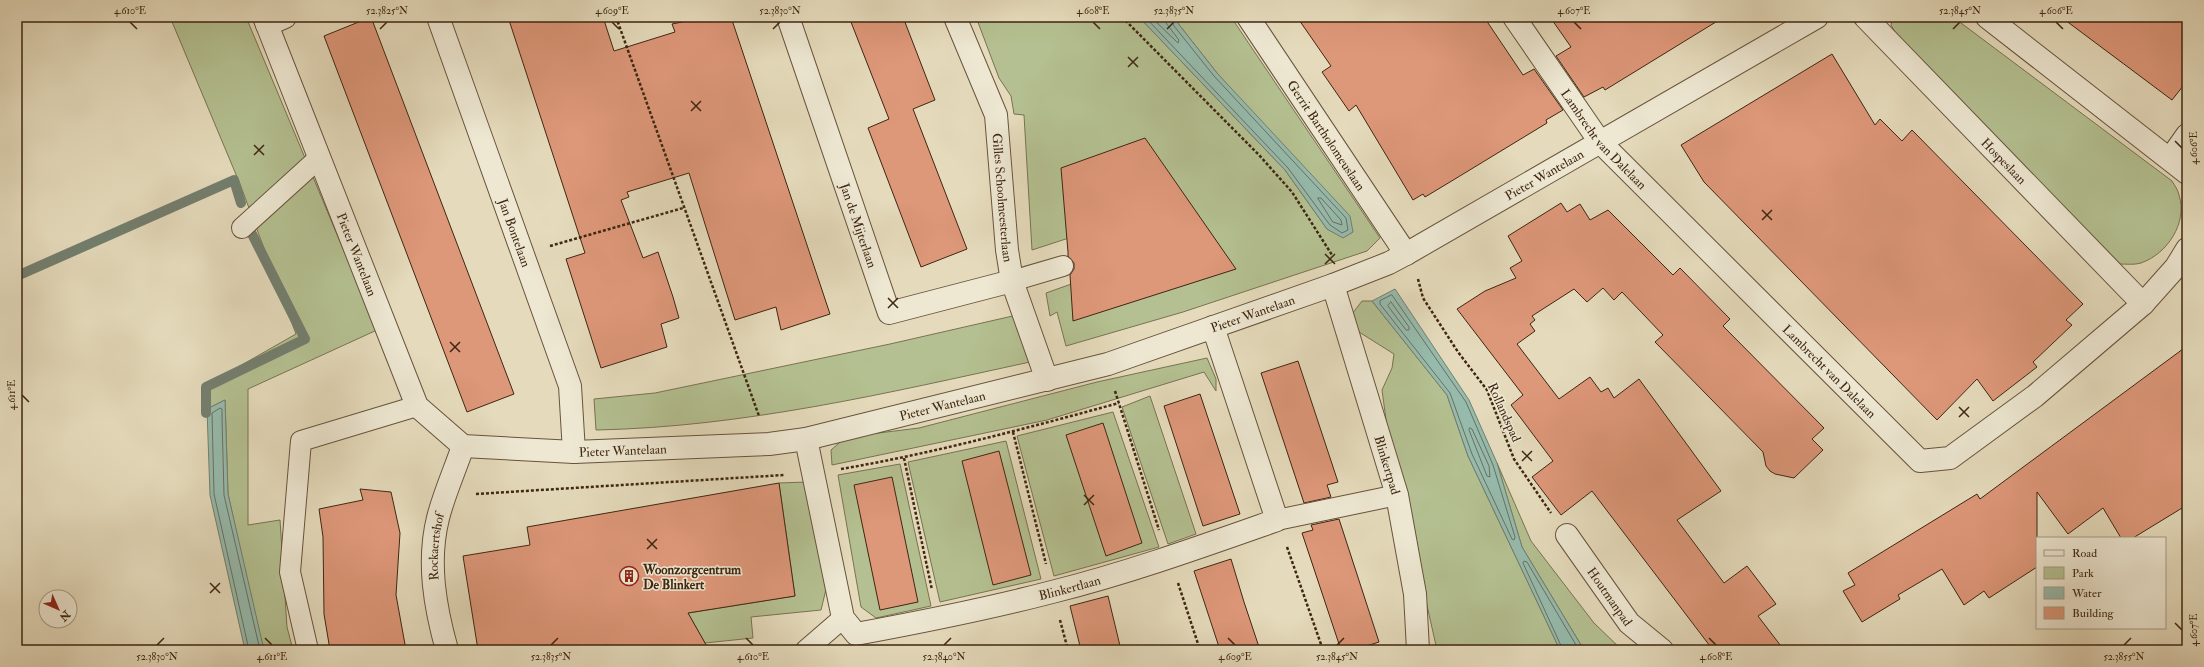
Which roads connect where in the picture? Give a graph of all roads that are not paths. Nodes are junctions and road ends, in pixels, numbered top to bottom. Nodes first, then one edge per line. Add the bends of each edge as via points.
1 (438, 17) edge
2 (788, 17) edge
3 (956, 17) edge
4 (1248, 17) edge
5 (1514, 17) edge
6 (1817, 17) edge
7 (1865, 17) edge
8 (1987, 17) edge
9 (272, 20) edge
10 (2187, 135) edge
11 (1600, 142) junction
12 (319, 158) junction
13 (2170, 159) junction
14 (2187, 173) edge
15 (242, 228) dead end
16 (2187, 248) edge
17 (1406, 254) junction
18 (1064, 266) dead end
19 (1012, 281) junction
20 (1341, 282) junction
21 (2143, 304) junction
22 (1213, 327) junction
23 (1047, 380) junction
24 (417, 406) junction
25 (806, 439) junction
26 (463, 446) junction
27 (574, 452) junction
28 (1397, 495) junction
29 (1277, 520) junction
30 (1567, 535) road end
31 (843, 618) junction
32 (308, 650) edge
33 (447, 650) edge
34 (806, 650) edge
35 (1418, 650) edge
36 (1662, 650) edge

1 - 27 street, Jan Bontelaan via 570,386
2 - 19 street, Jan de Mijterlaan via 889,313
3 - 19 street, Gilles Schoolmeesterlaan via 996,115 1007,250
4 - 17 street, Gerrit Bartholomeuslaan
5 - 11 street, Lambrecht van Dalelaan
6 - 11 street, Pieter Wantelaan
7 - 21 street, Hospeslaan
8 - 13 street
9 - 12 street, Pieter Wantelaan
10 - 13 street
11 - 17 street, Pieter Wantelaan
11 - 21 street, Lambrecht van Dalelaan via 1920,461 1950,458 2035,396
12 - 15 lane
12 - 24 street, Pieter Wantelaan
13 - 14 street
16 - 21 street, Lambrecht van Dalelaan via 2176,267
17 - 20 street, Pieter Wantelaan
18 - 19 lane
19 - 23 street, Gilles Schoolmeesterlaan
20 - 22 street, Pieter Wantelaan
20 - 28 street, Blinkertpad
22 - 23 street, Pieter Wantelaan via 1108,364
22 - 29 street
23 - 25 street, Pieter Wantelaan
24 - 26 street, Pieter Wantelaan
24 - 32 lane via 301,441 290,572
25 - 27 street, Pieter Wantelaan via 769,444
25 - 31 street, Blinkertlaan
26 - 27 street, Pieter Wantelaan
26 - 33 street, Rockaertshof via 438,518 432,565 438,620
28 - 29 lane
28 - 35 street, Blinkertpad via 1415,594
29 - 31 street, Blinkertlaan via 1170,557 1053,592 938,618 856,634
30 - 36 street, Houtmanpad via 1629,623
31 - 34 lane

